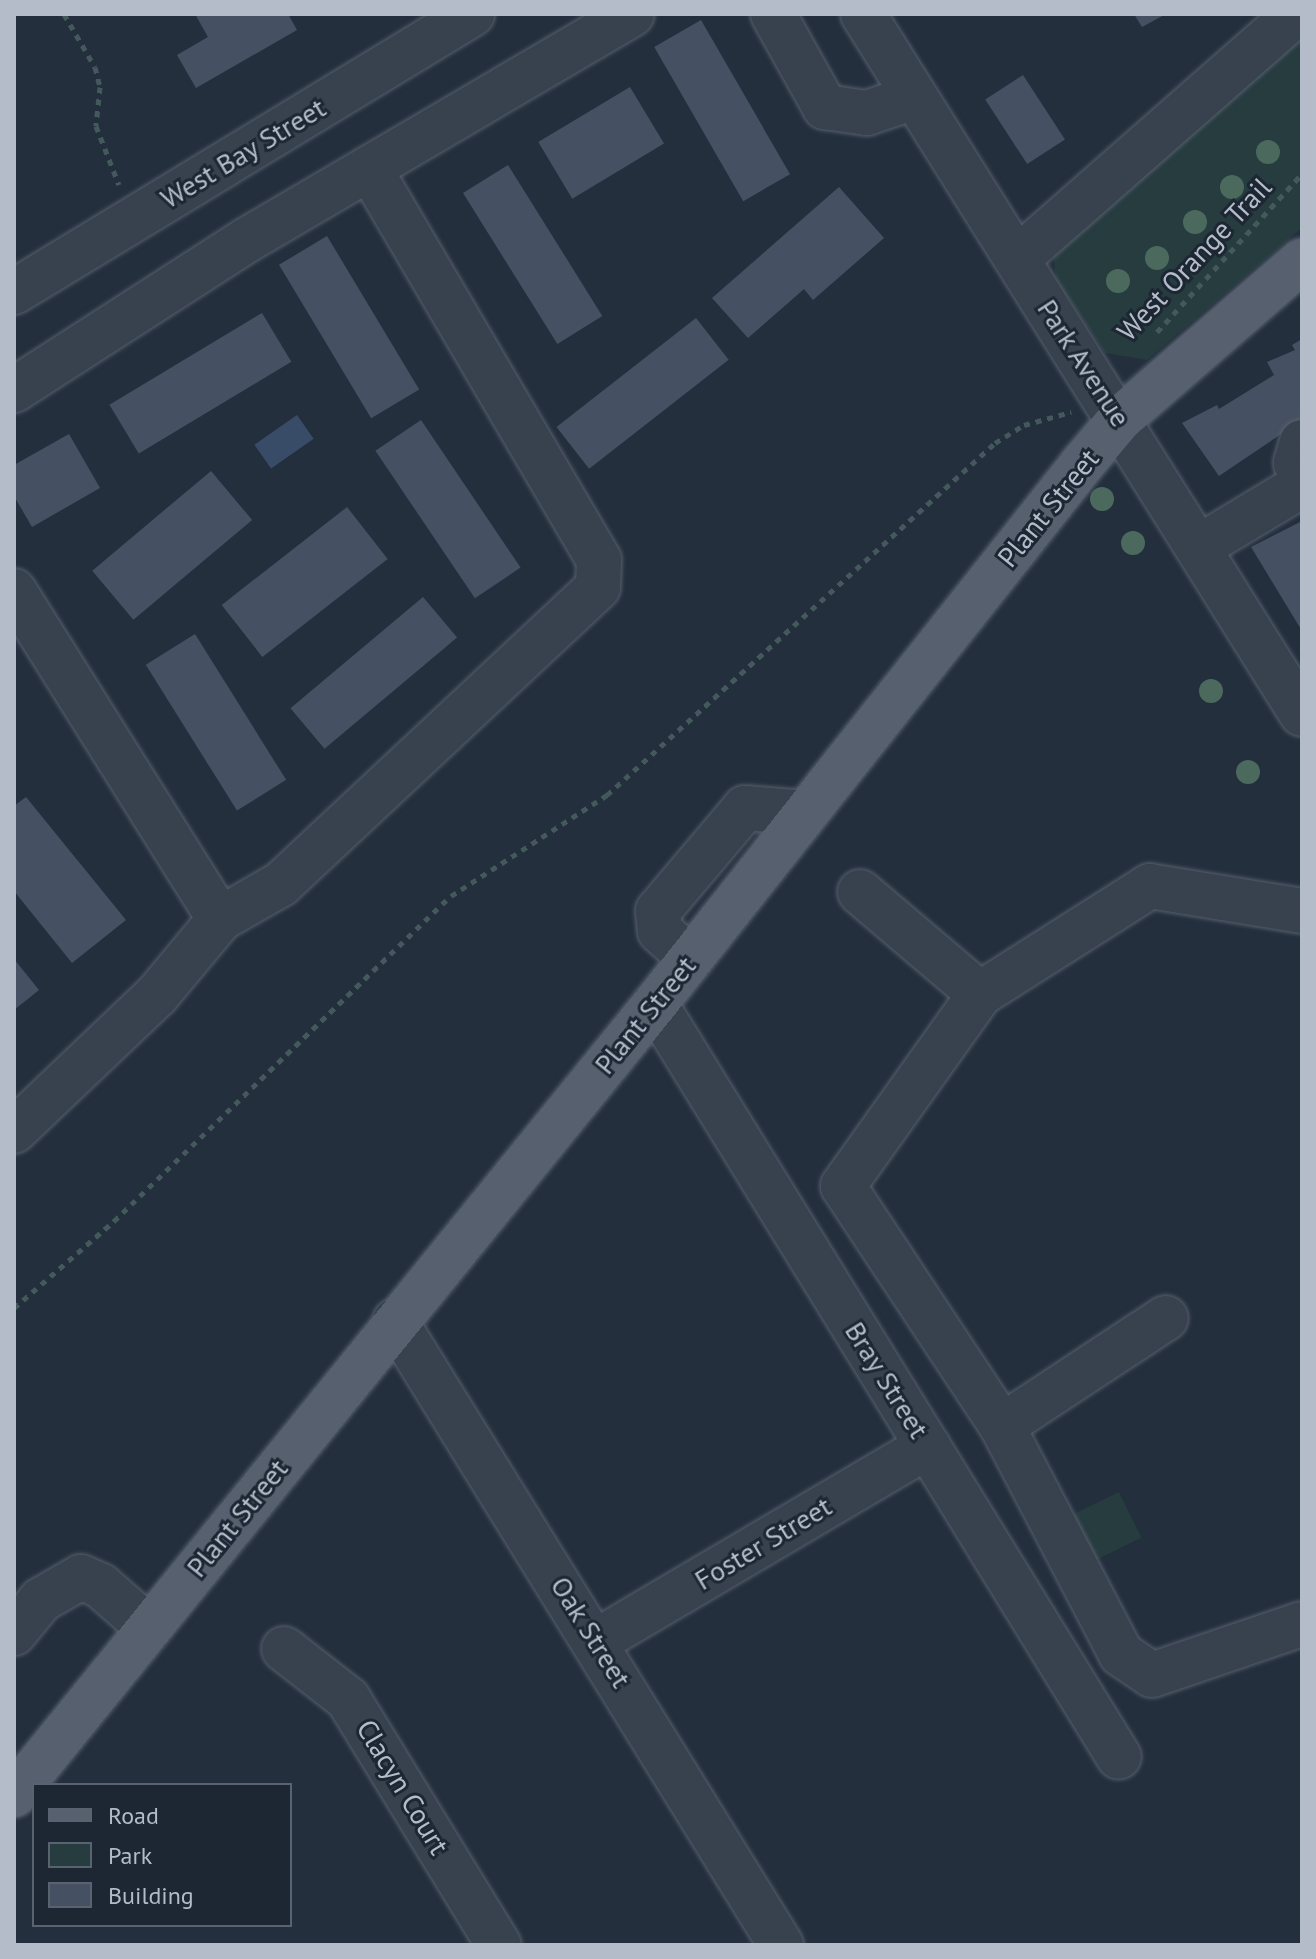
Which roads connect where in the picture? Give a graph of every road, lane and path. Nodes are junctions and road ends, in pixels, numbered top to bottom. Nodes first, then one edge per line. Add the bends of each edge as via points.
1 (64, 14) edge
2 (472, 14) edge
3 (632, 14) edge
4 (773, 14) edge
5 (863, 14) edge
6 (1296, 14) edge
7 (914, 97) junction
8 (369, 168) junction
9 (1302, 174) edge
10 (137, 217) junction
11 (1017, 259) junction
12 (1302, 261) edge
13 (14, 292) edge
14 (1154, 334) dead end
15 (14, 390) edge
16 (1110, 404) junction
17 (1302, 442) edge
18 (1302, 471) edge
19 (1302, 485) edge
20 (1199, 547) junction
21 (14, 591) edge
22 (1302, 714) edge
23 (860, 892) dead end
24 (1302, 911) edge
25 (220, 919) junction
26 (980, 994) junction
27 (655, 1004) junction
28 (14, 1131) edge
29 (14, 1308) edge
30 (1166, 1318) dead end
31 (395, 1321) junction
32 (1002, 1426) junction
33 (928, 1446) junction
34 (27, 1617) edge
35 (1302, 1624) edge
36 (149, 1628) junction
37 (597, 1641) junction
38 (284, 1649) dead end
39 (1119, 1757) dead end
40 (14, 1795) edge
41 (499, 1945) edge
42 (781, 1945) edge

1 - 10 path via 95,67 104,156
2 - 10 street, West Bay Street
3 - 8 street
4 - 7 street via 825,107 867,113
5 - 7 street, Park Avenue
6 - 11 street
7 - 11 street, Park Avenue
8 - 15 street
8 - 25 street via 599,560 598,587 281,884
9 - 14 path, West Orange Trail
10 - 13 street, West Bay Street
11 - 16 street, Park Avenue
12 - 16 main road, Plant Street
16 - 20 street, Park Avenue
16 - 27 main road, Plant Street via 806,813
16 - 29 path via 1024,425 995,443 607,795 451,896 404,937 114,1221
17 - 18 street via 1296,463
19 - 20 street
20 - 22 street, Park Avenue
21 - 25 street
23 - 26 street
24 - 26 street via 1150,886
25 - 28 street via 157,995
26 - 32 street via 843,1186
27 - 31 main road, Plant Street
27 - 33 street, Bray Street
30 - 32 street
31 - 36 main road, Plant Street
31 - 37 street, Oak Street
32 - 35 street via 1121,1654 1152,1675
33 - 37 street, Foster Street
33 - 39 street, Bray Street
34 - 36 street via 81,1577 101,1586
36 - 40 main road, Plant Street
37 - 42 street, Oak Street
38 - 41 street, Clacyn Court via 348,1699

